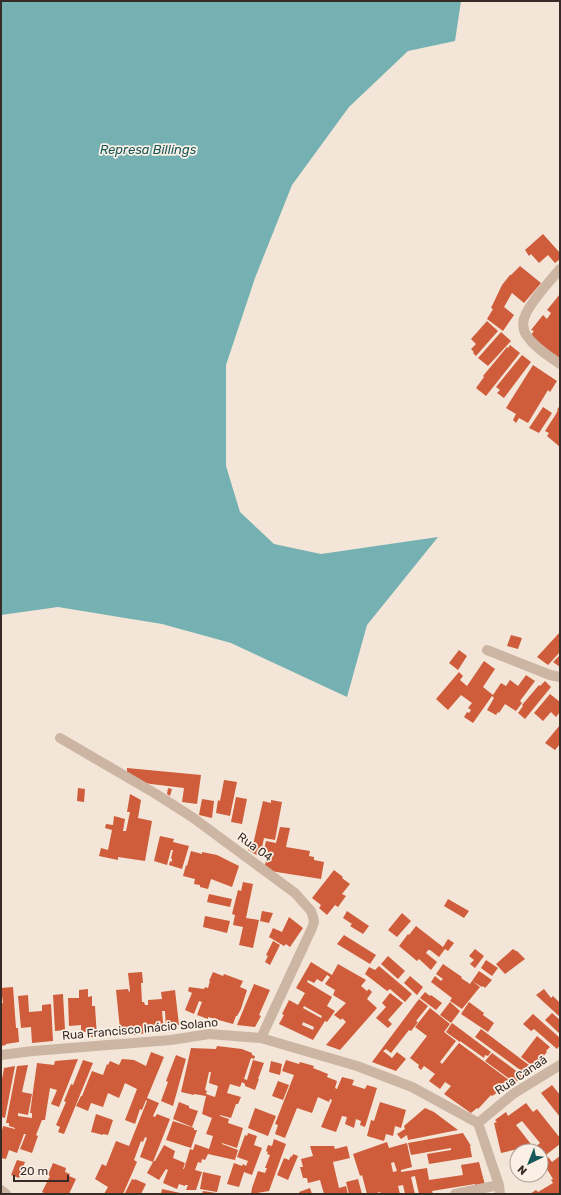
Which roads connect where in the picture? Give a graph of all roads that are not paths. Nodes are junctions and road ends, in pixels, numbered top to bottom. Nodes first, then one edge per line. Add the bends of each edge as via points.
1 (560, 269) edge
2 (560, 364) edge
3 (487, 650) dead end
4 (560, 678) edge
5 (60, 738) dead end
6 (261, 1038) junction
7 (1, 1055) edge
8 (560, 1065) edge
9 (478, 1123) junction
10 (1, 1190) edge
11 (500, 1190) edge
12 (6, 1194) edge
13 (455, 1194) edge

1 - 2 street via 536,299 523,322 526,336
3 - 4 street
5 - 6 street, Rua 04 via 192,818 295,893 310,911 314,922 312,928
6 - 7 street, Rua Francisco Inácio Solano via 209,1034 171,1040
6 - 9 street, Rua Francisco Inácio Solano via 357,1066 412,1087
8 - 9 street, Rua Canaã via 513,1094
9 - 11 street
10 - 12 street
11 - 13 street

